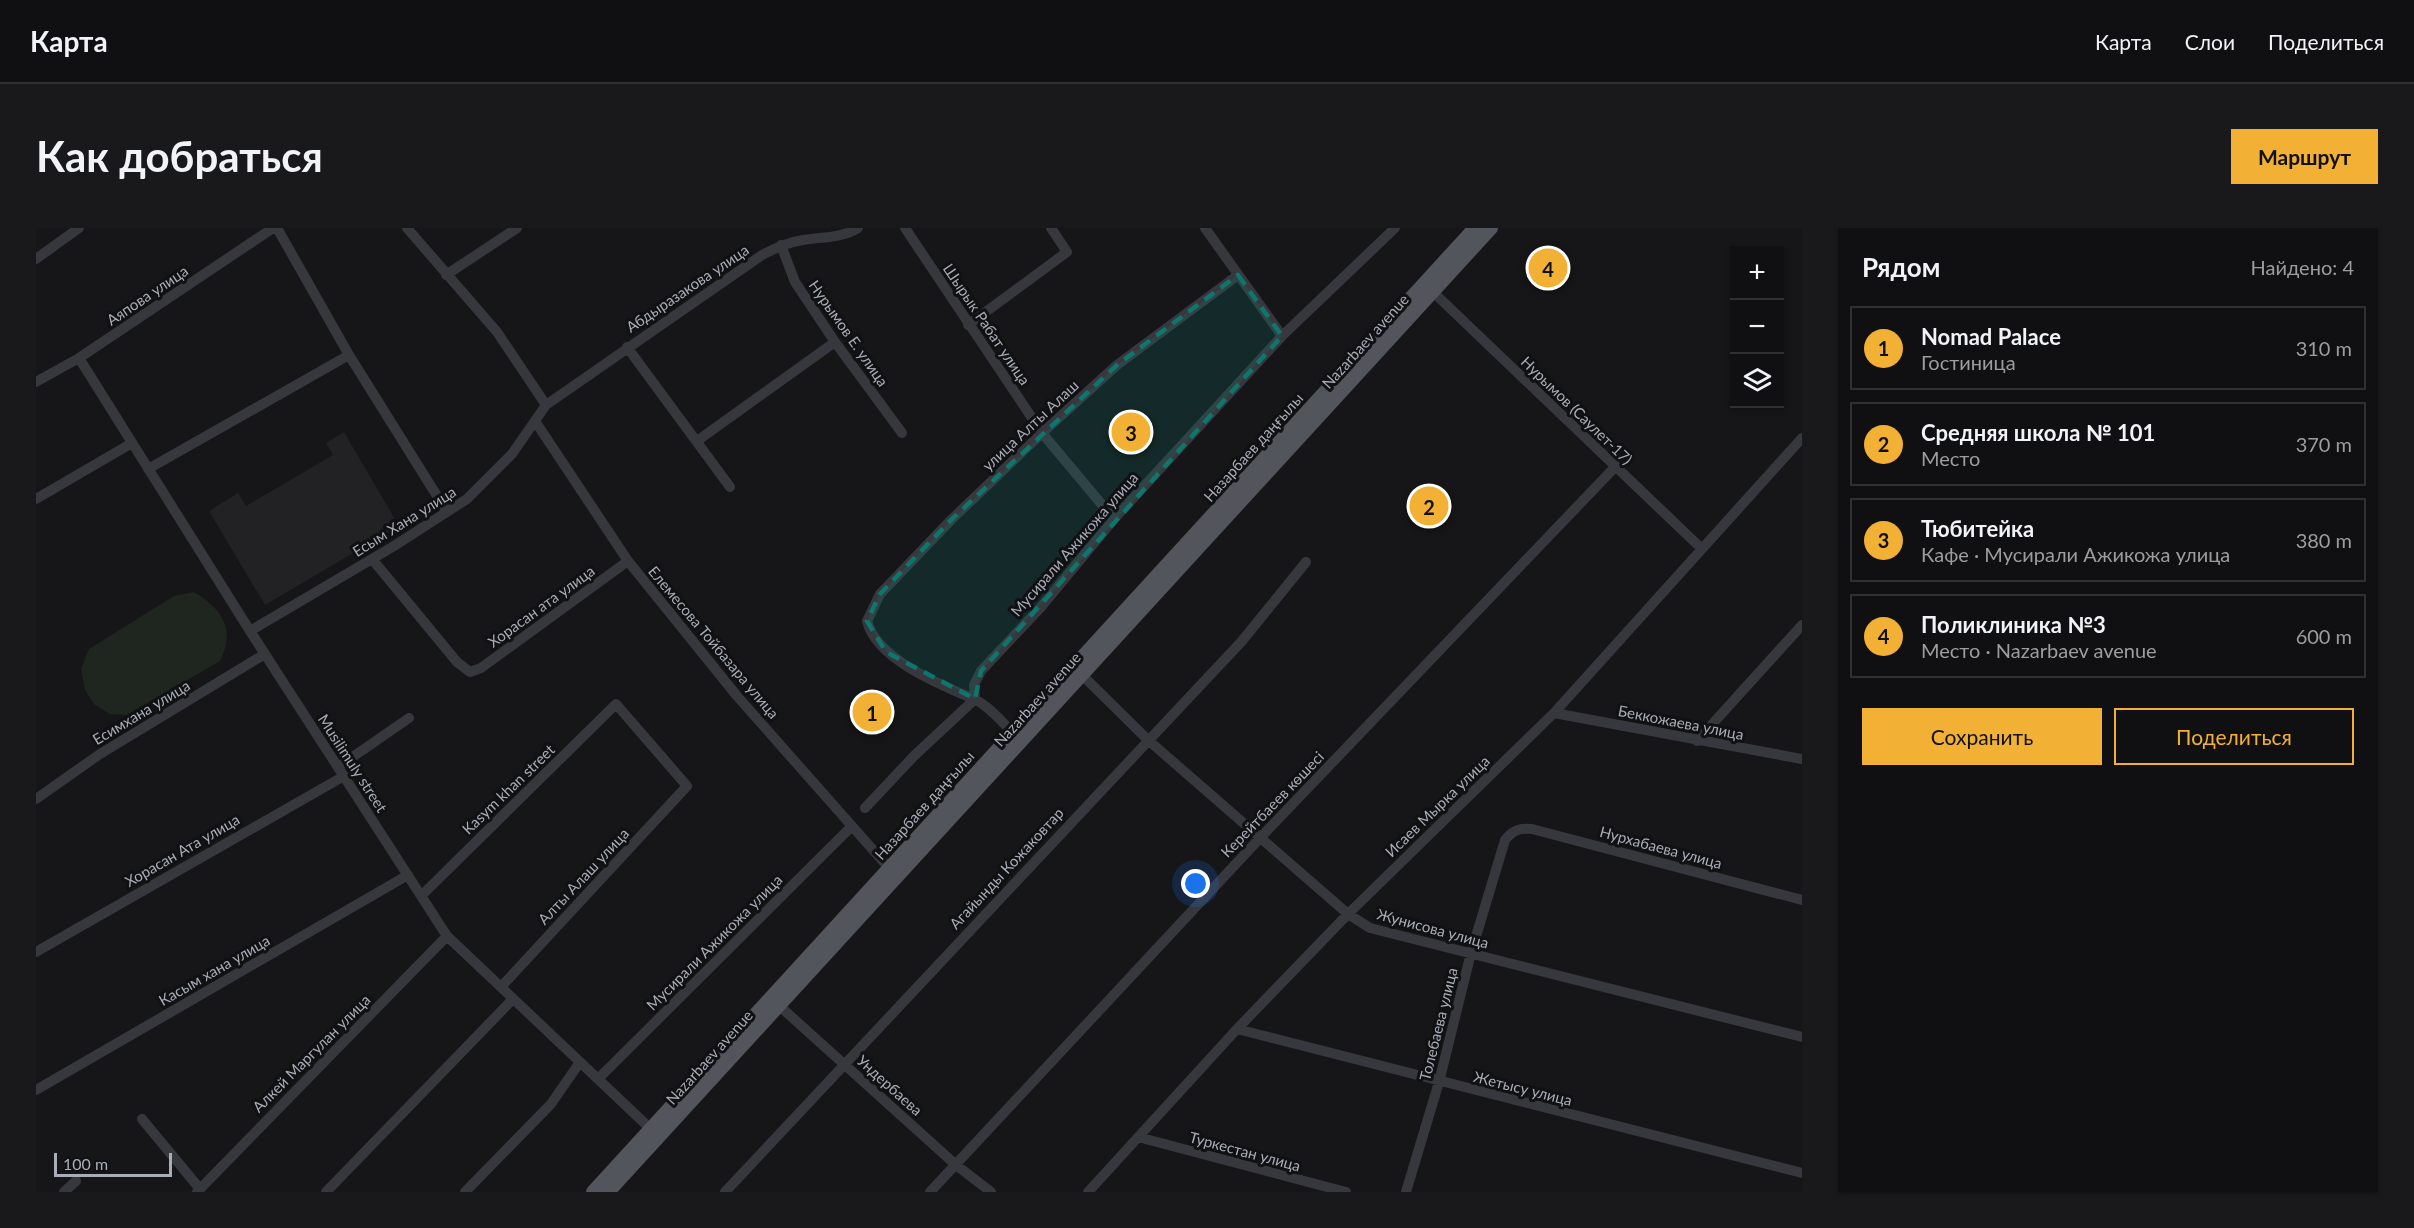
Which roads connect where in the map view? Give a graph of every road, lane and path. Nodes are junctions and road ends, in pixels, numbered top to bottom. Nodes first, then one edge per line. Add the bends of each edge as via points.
1 (273, 228) edge
2 (277, 228) edge
3 (407, 228) edge
4 (516, 228) edge
5 (858, 228) edge
6 (905, 228) edge
7 (1051, 228) edge
8 (1205, 228) edge
9 (1395, 228) edge
10 (1475, 228) edge
11 (1491, 228) edge
12 (73, 230) edge
13 (782, 245) junction
14 (36, 259) edge
15 (446, 275) junction
16 (1238, 275) junction
17 (1432, 291) junction
18 (969, 325) junction
19 (1282, 336) junction
20 (835, 342) junction
21 (627, 347) junction
22 (350, 355) junction
23 (79, 358) junction
24 (36, 382) edge
25 (546, 405) junction
26 (535, 421) junction
27 (902, 433) dead end
28 (1042, 433) junction
29 (1802, 438) edge
30 (698, 441) junction
31 (132, 443) junction
32 (1616, 466) junction
33 (148, 469) junction
34 (730, 488) dead end
35 (36, 499) edge
36 (447, 512) junction
37 (1114, 519) junction
38 (1702, 549) junction
39 (372, 559) junction
40 (628, 561) junction
41 (1306, 562) dead end
42 (1802, 625) edge
43 (250, 631) junction
44 (265, 654) junction
45 (1078, 670) junction
46 (975, 699) junction
47 (616, 704) joint
48 (1554, 712) junction
49 (409, 718) dead end
50 (1013, 733) junction
51 (1148, 740) junction
52 (1697, 741) junction
53 (1802, 759) edge
54 (341, 771) junction
55 (36, 799) edge
56 (865, 808) dead end
57 (852, 826) junction
58 (1512, 831) joint
59 (1260, 838) junction
60 (889, 868) junction
61 (408, 875) junction
62 (421, 896) junction
63 (1802, 900) edge
64 (1348, 914) junction
65 (447, 936) junction
66 (36, 951) edge
67 (1471, 953) junction
68 (501, 987) junction
69 (513, 999) junction
70 (774, 1002) junction
71 (1237, 1029) junction
72 (1802, 1037) edge
73 (580, 1062) junction
74 (844, 1064) junction
75 (598, 1079) junction
76 (1439, 1082) junction
77 (36, 1090) edge
78 (142, 1119) dead end
79 (655, 1132) junction
80 (1138, 1137) junction
81 (956, 1165) junction
82 (1802, 1173) edge
83 (76, 1181) dead end
84 (198, 1191) edge
85 (64, 1192) edge
86 (326, 1192) edge
87 (465, 1192) edge
88 (593, 1192) edge
89 (608, 1192) edge
90 (725, 1192) edge
91 (930, 1192) edge
92 (991, 1192) edge
93 (1089, 1192) edge
94 (1346, 1192) edge
95 (1406, 1192) edge

1 - 23 street, Аяпова улица
2 - 22 street
3 - 15 street
4 - 15 street
5 - 13 street, Абдыразакова улица
6 - 18 street, Шырык Рабат улица
7 - 18 street via 1067,252
8 - 16 street
9 - 19 street, Мусирали Ажикожа улица
10 - 45 main road, Назарбаев даңғылы
11 - 17 main road, Nazarbaev avenue
12 - 14 street
13 - 20 street, Нурымов Е. улица via 795,282
13 - 21 street, Абдыразакова улица
15 - 25 street via 497,332
16 - 19 street
16 - 28 street, улица Алты Алаш via 1117,365
17 - 32 street, Нурымов (Саулет-17)
17 - 45 main road, Nazarbaev avenue
18 - 28 street, Шырык Рабат улица
19 - 37 street, Мусирали Ажикожа улица
20 - 27 street, Нурымов Е. улица
20 - 30 street
21 - 25 street, Абдыразакова улица
21 - 30 street
22 - 33 street
22 - 36 street
23 - 24 street, Аяпова улица
23 - 31 street, Musilimuly street
25 - 26 street, Есым Хана улица
26 - 36 street, Есым Хана улица via 512,454 467,499
26 - 40 street, Елемесова Тойбазара улица
28 - 37 street, Шырык Рабат улица
28 - 46 street, улица Алты Алаш via 880,594 867,621 886,652
29 - 38 street, Исаев Мырка улица
30 - 34 street
31 - 33 street, Musilimuly street
31 - 35 street
32 - 38 street, Нурымов (Саулет-17)
32 - 59 street, Керейтбаеев көшесі
33 - 43 street, Musilimuly street
36 - 39 street, Есым Хана улица
37 - 46 street, Мусирали Ажикожа улица via 1041,607 981,671 974,686
38 - 48 street, Исаев Мырка улица
39 - 40 street, Хорасан ата улица via 457,662 470,672 481,668
39 - 43 street, Есым Хана улица
40 - 57 street, Елемесова Тойбазара улица via 737,696
41 - 51 street, Агайынды Кожаковтар via 1242,641
42 - 52 street
43 - 44 street, Musilimuly street
44 - 54 street, Musilimuly street
44 - 55 street, Есимхана улица via 100,754
45 - 50 main road, Назарбаев даңғылы
45 - 51 street, Жунисова улица
45 - 70 main road, Nazarbaev avenue
46 - 50 street
46 - 56 street
47 - 62 street, Kasym khan street
47 - 68 street, Алты Алаш улица via 687,786
48 - 52 street, Беккожаева улица
48 - 64 street, Исаев Мырка улица
49 - 54 street
50 - 60 main road, Назарбаев даңғылы
51 - 59 street, Жунисова улица
51 - 74 street, Агайынды Кожаковтар
52 - 53 street, Беккожаева улица
54 - 61 street, Musilimuly street
54 - 66 street, Хорасан Ата улица
57 - 60 street, Елемесова Тойбазара улица
57 - 75 street, Мусирали Ажикожа улица
58 - 63 street, Нурхабаева улица via 1532,829
58 - 67 street, Толебаева улица via 1505,840
59 - 64 street, Жунисова улица
59 - 81 street, Керейтбаеев көшесі
60 - 70 main road, Назарбаев даңғылы
61 - 62 street, Musilimuly street
61 - 77 street, Касым хана улица
62 - 65 street, Musilimuly street
64 - 67 street, Жунисова улица via 1370,928
64 - 71 street, Исаев Мырка улица
65 - 68 street, Musilimuly street
65 - 84 street, Алкей Маргулан улица
67 - 72 street, Жунисова улица
67 - 76 street, Толебаева улица
68 - 69 street, Musilimuly street
69 - 73 street, Musilimuly street
69 - 86 street
70 - 74 street, Ундербаева
70 - 79 main road, Назарбаев даңғылы
71 - 76 street, Жетысу улица
71 - 80 street, Исаев Мырка улица
73 - 75 street, Musilimuly street
73 - 87 street via 551,1104
74 - 81 street, Ундербаева
74 - 90 street, Агайынды Кожаковтар
75 - 79 street, Musilimuly street
76 - 82 street, Жетысу улица
76 - 95 street, Толебаева улица
78 - 84 street
79 - 88 main road, Назарбаев даңғылы
79 - 89 main road
80 - 93 street, Исаев Мырка улица
80 - 94 street, Туркестан улица
81 - 91 street, Керейтбаеев көшесі
81 - 92 street, Ундербаева
83 - 85 street

